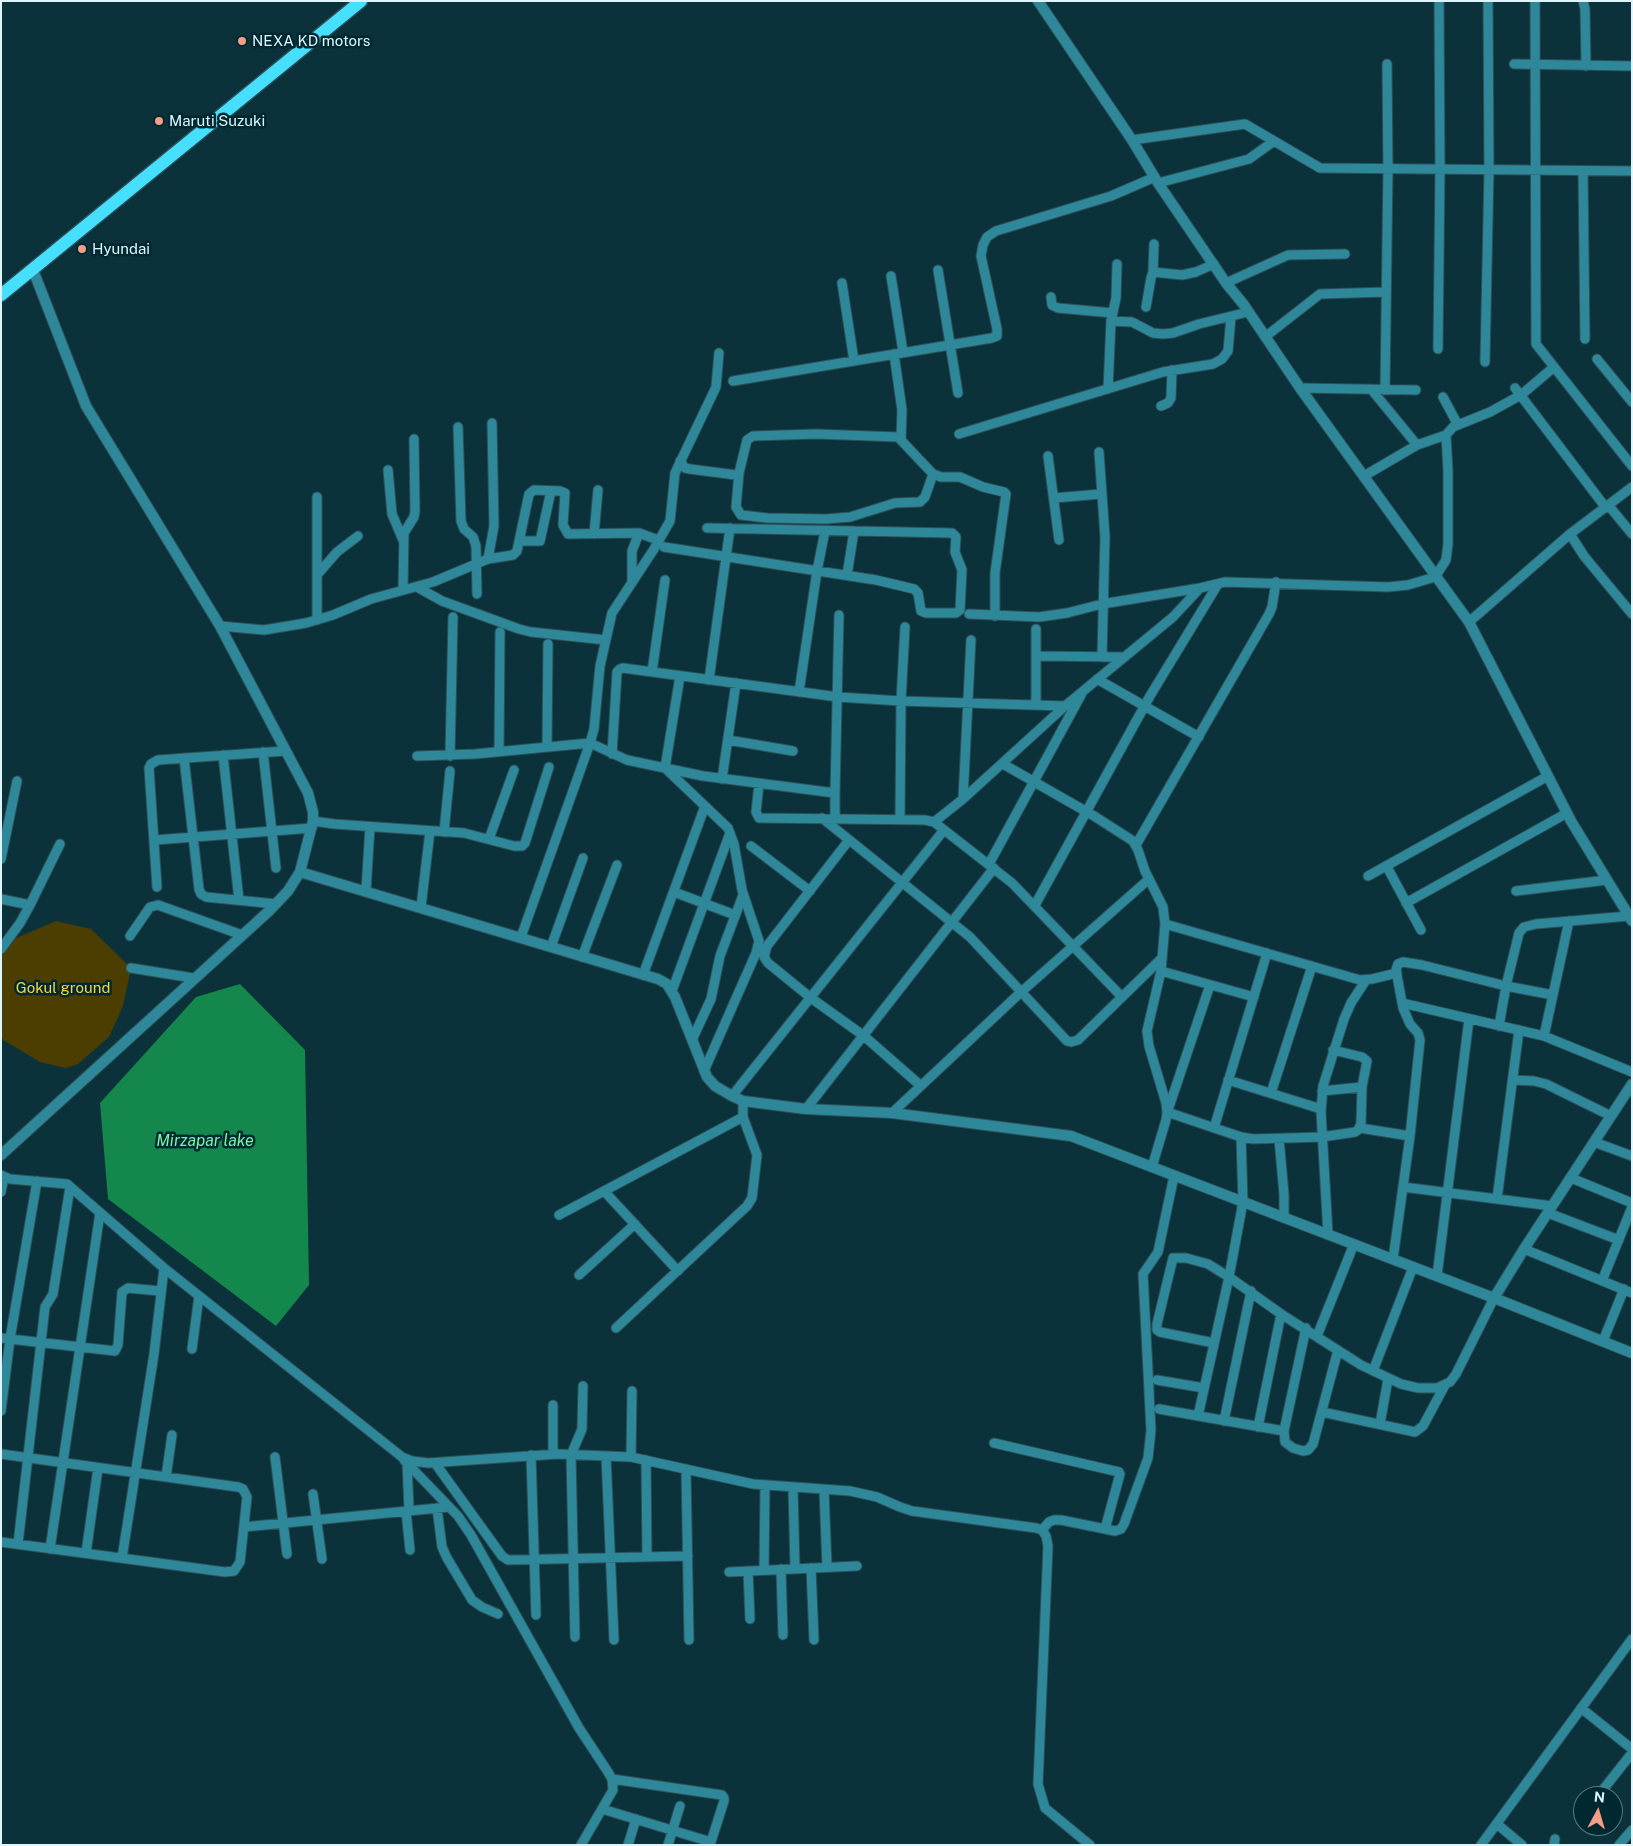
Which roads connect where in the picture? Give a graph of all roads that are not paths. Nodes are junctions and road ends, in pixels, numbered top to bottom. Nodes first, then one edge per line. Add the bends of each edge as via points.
1 (361, 1) edge
2 (1038, 1) edge
3 (1438, 1) edge
4 (1488, 1) edge
5 (1536, 1) edge
6 (1583, 1) edge
7 (1387, 64) dead end
8 (1514, 64) dead end
9 (1536, 65) junction
10 (1586, 66) junction
11 (1632, 66) edge
12 (1132, 140) junction
13 (1274, 141) junction
14 (1388, 169) junction
15 (1440, 169) junction
16 (1489, 170) junction
17 (1536, 170) junction
18 (1582, 171) junction
19 (1632, 172) edge
20 (1157, 180) junction
21 (1154, 244) dead end
22 (1345, 254) dead end
23 (1117, 264) dead end
24 (1214, 264) junction
25 (33, 270) junction
26 (938, 270) dead end
27 (1154, 272) junction
28 (891, 276) dead end
29 (842, 283) dead end
30 (1226, 283) junction
31 (1386, 292) junction
32 (1, 295) edge
33 (1051, 297) dead end
34 (1146, 307) dead end
35 (1248, 312) junction
36 (1112, 317) junction
37 (1231, 317) junction
38 (1265, 337) junction
39 (1585, 339) dead end
40 (951, 344) junction
41 (1438, 349) dead end
42 (719, 353) dead end
43 (898, 353) junction
44 (1597, 359) dead end
45 (854, 360) junction
46 (1485, 362) dead end
47 (1554, 367) junction
48 (1172, 370) junction
49 (733, 381) dead end
50 (1300, 388) junction
51 (1108, 389) junction
52 (1371, 390) junction
53 (1386, 390) junction
54 (1416, 390) dead end
55 (1518, 392) junction
56 (958, 393) dead end
57 (1442, 397) dead end
58 (1632, 402) edge
59 (1161, 406) dead end
60 (492, 423) dead end
61 (1458, 425) junction
62 (458, 427) dead end
63 (958, 434) dead end
64 (1446, 435) junction
65 (414, 439) dead end
66 (901, 440) junction
67 (1417, 445) junction
68 (1099, 452) dead end
69 (1048, 456) dead end
70 (680, 461) junction
71 (1632, 466) edge
72 (388, 470) dead end
73 (739, 473) junction
74 (933, 474) junction
75 (1364, 476) junction
76 (1632, 488) edge
77 (598, 490) dead end
78 (551, 491) junction
79 (1101, 494) junction
80 (317, 497) dead end
81 (1054, 498) junction
82 (1608, 507) junction
83 (707, 528) dead end
84 (730, 528) junction
85 (825, 530) junction
86 (854, 531) junction
87 (639, 532) junction
88 (594, 534) junction
89 (1570, 534) junction
90 (1632, 534) edge
91 (358, 536) dead end
92 (1059, 540) dead end
93 (404, 541) junction
94 (519, 541) junction
95 (661, 543) junction
96 (727, 556) junction
97 (488, 559) junction
98 (477, 564) junction
99 (817, 570) junction
100 (317, 575) junction
101 (847, 575) junction
102 (1436, 577) junction
103 (665, 580) dead end
104 (632, 581) junction
105 (1276, 582) junction
106 (1218, 584) junction
107 (417, 587) junction
108 (1200, 588) junction
109 (403, 590) junction
110 (477, 594) dead end
111 (1102, 604) junction
112 (969, 614) dead end
113 (1632, 614) edge
114 (839, 615) dead end
115 (996, 616) junction
116 (453, 617) dead end
117 (317, 620) junction
118 (1469, 622) junction
119 (220, 626) junction
120 (905, 627) dead end
121 (1036, 630) dead end
122 (500, 632) dead end
123 (606, 640) junction
124 (971, 640) dead end
125 (548, 644) dead end
126 (1036, 656) junction
127 (1102, 657) junction
128 (1123, 657) junction
129 (652, 672) junction
130 (680, 676) junction
131 (1097, 679) junction
132 (709, 680) junction
133 (736, 683) junction
134 (1085, 689) junction
135 (799, 692) junction
136 (838, 697) junction
137 (901, 701) junction
138 (968, 702) junction
139 (1036, 704) junction
140 (1065, 706) junction
141 (1144, 706) junction
142 (1199, 736) junction
143 (728, 740) junction
144 (590, 743) junction
145 (547, 747) junction
146 (285, 750) junction
147 (499, 751) junction
148 (793, 751) dead end
149 (263, 752) junction
150 (612, 754) junction
151 (222, 756) junction
152 (417, 756) dead end
153 (450, 756) junction
154 (184, 758) junction
155 (1003, 764) junction
156 (549, 767) dead end
157 (665, 768) junction
158 (514, 770) dead end
159 (450, 771) dead end
160 (1548, 776) junction
161 (722, 779) junction
162 (17, 781) dead end
163 (1034, 782) junction
164 (759, 784) junction
165 (835, 793) junction
166 (963, 799) junction
167 (705, 806) junction
168 (1087, 812) junction
169 (1567, 812) junction
170 (822, 818) junction
171 (835, 818) junction
172 (900, 819) junction
173 (934, 822) junction
174 (312, 824) junction
175 (370, 827) junction
176 (272, 830) junction
177 (944, 830) junction
178 (430, 831) junction
179 (444, 832) junction
180 (231, 833) junction
181 (730, 833) junction
182 (193, 836) junction
183 (155, 840) junction
184 (489, 840) junction
185 (849, 840) junction
186 (60, 844) dead end
187 (1136, 845) junction
188 (751, 846) dead end
189 (583, 858) dead end
190 (1, 859) edge
191 (617, 865) dead end
192 (992, 866) junction
193 (1387, 867) junction
194 (276, 868) dead end
195 (300, 872) junction
196 (1368, 876) dead end
197 (1149, 879) junction
198 (1607, 880) junction
199 (902, 882) junction
200 (157, 887) dead end
201 (366, 891) junction
202 (810, 891) junction
203 (1516, 891) dead end
204 (674, 892) junction
205 (744, 895) junction
206 (1, 899) edge
207 (239, 900) junction
208 (1406, 903) junction
209 (30, 904) junction
210 (704, 904) junction
211 (1035, 905) junction
212 (422, 907) junction
213 (272, 908) junction
214 (735, 915) junction
215 (1630, 919) edge
216 (1569, 921) junction
217 (952, 922) junction
218 (1165, 924) junction
219 (1421, 930) dead end
220 (242, 935) junction
221 (130, 936) dead end
222 (522, 937) junction
223 (551, 946) junction
224 (1072, 947) junction
225 (1, 950) edge
226 (1267, 953) junction
227 (582, 957) junction
228 (1162, 958) junction
229 (1312, 966) junction
230 (131, 968) dead end
231 (1161, 970) junction
232 (1397, 973) junction
233 (643, 975) junction
234 (193, 978) junction
235 (1366, 980) junction
236 (1210, 985) junction
237 (1506, 986) junction
238 (672, 991) junction
239 (1020, 993) junction
240 (1553, 995) junction
241 (1122, 997) junction
242 (1254, 997) junction
243 (811, 998) junction
244 (1402, 1003) junction
245 (1469, 1019) junction
246 (1499, 1026) junction
247 (1519, 1030) junction
248 (864, 1036) junction
249 (1544, 1036) junction
250 (692, 1040) junction
251 (1333, 1050) junction
252 (704, 1071) junction
253 (1632, 1072) edge
254 (1228, 1080) junction
255 (1513, 1080) junction
256 (1632, 1084) edge
257 (922, 1086) junction
258 (1362, 1087) junction
259 (1322, 1091) junction
260 (1271, 1093) junction
261 (732, 1096) junction
262 (743, 1101) junction
263 (806, 1109) junction
264 (1321, 1109) junction
265 (1167, 1112) junction
266 (892, 1114) junction
267 (1611, 1116) junction
268 (743, 1117) junction
269 (1214, 1128) junction
270 (1360, 1128) junction
271 (1410, 1136) junction
272 (1241, 1137) junction
273 (1322, 1137) junction
274 (1279, 1139) junction
275 (1594, 1142) junction
276 (1, 1155) edge
277 (1632, 1156) edge
278 (1152, 1167) junction
279 (2, 1176) edge
280 (1174, 1176) junction
281 (1570, 1178) junction
282 (37, 1181) junction
283 (70, 1187) junction
284 (1403, 1187) junction
285 (604, 1191) junction
286 (1, 1192) edge
287 (1446, 1193) junction
288 (1497, 1199) junction
289 (1243, 1202) junction
290 (1632, 1202) edge
291 (1632, 1208) edge
292 (1550, 1209) junction
293 (100, 1213) junction
294 (559, 1215) dead end
295 (1284, 1218) junction
296 (635, 1224) junction
297 (1328, 1234) junction
298 (1619, 1240) junction
299 (1354, 1244) junction
300 (1524, 1249) junction
301 (1393, 1259) junction
302 (1413, 1267) junction
303 (164, 1268) junction
304 (678, 1271) junction
305 (579, 1275) dead end
306 (1436, 1276) junction
307 (1229, 1277) junction
308 (1602, 1281) junction
309 (160, 1291) junction
310 (1251, 1291) junction
311 (1629, 1291) edge
312 (199, 1296) junction
313 (1494, 1298) junction
314 (1281, 1314) junction
315 (616, 1328) dead end
316 (1306, 1328) junction
317 (1316, 1336) junction
318 (6, 1339) edge
319 (1603, 1341) junction
320 (41, 1343) junction
321 (1214, 1343) junction
322 (80, 1348) junction
323 (192, 1349) dead end
324 (1338, 1350) junction
325 (1632, 1353) edge
326 (1373, 1371) junction
327 (1388, 1379) junction
328 (1158, 1380) dead end
329 (1445, 1385) junction
330 (583, 1386) dead end
331 (1204, 1388) junction
332 (632, 1391) dead end
333 (553, 1405) dead end
334 (1159, 1409) dead end
335 (1, 1410) edge
336 (1322, 1412) junction
337 (1198, 1416) junction
338 (1224, 1421) junction
339 (1380, 1424) junction
340 (1258, 1427) junction
341 (1284, 1431) junction
342 (172, 1435) dead end
343 (994, 1444) dead end
344 (1, 1454) edge
345 (553, 1454) junction
346 (530, 1455) junction
347 (572, 1455) junction
348 (606, 1456) junction
349 (275, 1457) dead end
350 (631, 1457) junction
351 (28, 1458) junction
352 (404, 1460) junction
353 (646, 1460) junction
354 (62, 1462) junction
355 (435, 1463) junction
356 (98, 1468) junction
357 (686, 1469) junction
358 (134, 1473) junction
359 (166, 1477) junction
360 (765, 1485) junction
361 (793, 1488) junction
362 (824, 1490) junction
363 (313, 1494) dead end
364 (449, 1507) junction
365 (438, 1508) junction
366 (408, 1511) junction
367 (316, 1520) junction
368 (283, 1523) junction
369 (244, 1527) junction
370 (1105, 1529) junction
371 (1042, 1530) junction
372 (1, 1542) edge
373 (18, 1544) junction
374 (50, 1549) junction
375 (410, 1550) dead end
376 (86, 1553) junction
377 (287, 1554) dead end
378 (688, 1556) junction
379 (647, 1557) junction
380 (122, 1558) junction
381 (610, 1558) junction
382 (322, 1559) dead end
383 (534, 1559) junction
384 (574, 1559) junction
385 (858, 1566) dead end
386 (827, 1567) junction
387 (811, 1568) junction
388 (781, 1569) junction
389 (795, 1569) junction
390 (764, 1570) junction
391 (748, 1571) junction
392 (729, 1572) dead end
393 (498, 1614) dead end
394 (536, 1615) dead end
395 (750, 1619) dead end
396 (783, 1636) dead end
397 (575, 1637) dead end
398 (1632, 1639) edge
399 (614, 1640) dead end
400 (689, 1640) dead end
401 (814, 1640) dead end
402 (1581, 1708) junction
403 (1632, 1749) edge
404 (1632, 1753) edge
405 (612, 1779) junction
406 (1606, 1786) edge
407 (680, 1806) dead end
408 (602, 1809) junction
409 (636, 1819) junction
410 (1497, 1824) junction
411 (1632, 1830) edge
412 (673, 1831) junction
413 (710, 1844) edge
414 (580, 1845) edge
415 (628, 1845) edge
416 (668, 1845) edge
417 (1090, 1845) edge
418 (1481, 1845) edge
419 (1522, 1845) edge
420 (1619, 1845) edge

1 - 25 main road
2 - 12 street
3 - 15 street
4 - 16 street
5 - 9 street
6 - 10 street via 1586,9
7 - 14 street
8 - 9 street
9 - 10 street
9 - 17 street
10 - 11 street
12 - 13 street via 1245,124
12 - 20 street
13 - 14 street via 1320,168
13 - 20 street via 1248,160
14 - 15 street
14 - 31 street
15 - 16 street
15 - 41 street
16 - 17 street
16 - 46 street
17 - 18 street
17 - 47 street via 1536,344
18 - 19 street
18 - 39 street
20 - 24 street
20 - 40 street via 996,231 987,237 981,256 997,336
21 - 27 street
22 - 30 street via 1288,255
23 - 36 street
24 - 27 street via 1182,275
24 - 30 street
25 - 32 main road
25 - 119 street via 86,406
26 - 40 street
27 - 34 street
28 - 43 street
29 - 45 street
30 - 35 street
31 - 38 street via 1320,294
31 - 53 street
33 - 36 street via 1054,307
35 - 37 street
35 - 38 street
36 - 37 street via 1163,334
36 - 51 street
37 - 48 street via 1230,343 1222,360 1202,367
38 - 50 street
40 - 43 street
40 - 56 street
42 - 70 street via 716,387
43 - 45 street
43 - 66 street
44 - 58 street
45 - 49 street
47 - 55 street
47 - 71 street
48 - 51 street
48 - 59 street via 1171,398
50 - 52 street
50 - 75 street
51 - 63 street
52 - 53 street
52 - 67 street
53 - 54 street
55 - 61 street via 1490,412
55 - 82 street
57 - 61 street
60 - 97 street via 494,526
61 - 64 street
62 - 98 street via 461,521 475,541
64 - 67 street
64 - 102 street via 1448,544 1446,560
65 - 93 street via 416,511 404,533
66 - 73 street via 893,436 753,436 747,440
66 - 74 street
67 - 75 street
68 - 79 street
69 - 81 street
70 - 73 street via 685,468
70 - 95 street via 675,473 671,518
72 - 93 street via 392,514
73 - 74 street via 736,507 740,515 826,519 850,517 895,503 920,502
74 - 115 street via 960,477 1006,494 995,573
75 - 102 street
76 - 82 street
77 - 88 street
78 - 88 street via 565,493 563,525 566,532 572,535
78 - 94 street via 530,492
78 - 94 street via 540,541
79 - 81 street
79 - 111 street via 1105,537
80 - 100 street
81 - 92 street
82 - 89 street
82 - 90 street
83 - 84 street
84 - 85 street
84 - 96 street
85 - 86 street
85 - 99 street
86 - 101 street
86 - 101 street via 955,534 962,570 960,610 956,613 926,613 921,611 918,593 914,589
87 - 88 street
87 - 95 street
87 - 104 street via 632,551
89 - 113 street
89 - 118 street
91 - 100 street
93 - 109 street
94 - 97 street via 513,555
95 - 96 street
95 - 104 street
96 - 99 street
96 - 132 street
97 - 98 street
98 - 107 street
98 - 110 street
99 - 101 street
99 - 135 street
100 - 117 street
102 - 105 street via 1408,585 1388,586
102 - 118 street
103 - 129 street
104 - 123 street via 612,613
105 - 106 street
105 - 142 street via 1269,614
106 - 108 street
106 - 141 street
107 - 109 street
107 - 123 street via 442,601 518,629
108 - 111 street
108 - 128 street via 1173,617
109 - 117 street
111 - 115 street via 1039,617
111 - 127 street
112 - 115 street
114 - 136 street
116 - 153 street
117 - 119 street via 273,629
118 - 160 street
119 - 146 street
120 - 137 street
121 - 126 street
122 - 147 street
123 - 144 street
124 - 138 street
125 - 145 street
126 - 127 street
126 - 139 street
127 - 128 street
128 - 131 street
129 - 130 street
129 - 150 street via 618,670
130 - 132 street
130 - 157 street
131 - 134 street
131 - 141 street
132 - 133 street
133 - 135 street
133 - 143 street
134 - 140 street
134 - 163 street
135 - 136 street
136 - 137 street
136 - 165 street
137 - 138 street
137 - 172 street
138 - 139 street
138 - 166 street
139 - 140 street
140 - 155 street
141 - 142 street
141 - 168 street
142 - 187 street
143 - 148 street
143 - 161 street
144 - 145 street
144 - 150 street
144 - 222 street
145 - 147 street
146 - 149 street
146 - 174 street via 308,793 313,812
147 - 153 street
149 - 151 street
149 - 176 street
150 - 157 street
151 - 154 street
151 - 180 street
152 - 153 street
154 - 182 street
154 - 183 street via 158,760 149,768
155 - 163 street
155 - 166 street
156 - 184 street via 525,843 518,846
157 - 161 street
157 - 167 street
158 - 184 street
159 - 179 street
160 - 169 street
160 - 193 street
161 - 164 street
162 - 190 street
163 - 168 street
163 - 192 street
164 - 165 street
164 - 170 street via 756,812 759,818
165 - 171 street
166 - 173 street
167 - 181 street
167 - 204 street
168 - 187 street
168 - 211 street
169 - 198 street
169 - 208 street
170 - 171 street
170 - 185 street
171 - 172 street
172 - 173 street
173 - 177 street
174 - 175 street
174 - 176 street
174 - 195 street
175 - 178 street
175 - 201 street
176 - 180 street
176 - 194 street
177 - 192 street
177 - 199 street
178 - 179 street
178 - 212 street
179 - 184 street via 464,833
180 - 182 street
180 - 207 street
181 - 205 street
181 - 210 street
182 - 183 street
182 - 207 street via 201,894
183 - 200 street
185 - 199 street
185 - 202 street
186 - 209 street
187 - 197 street
188 - 202 street
189 - 223 street
191 - 227 street
192 - 211 street
192 - 217 street
193 - 196 street
193 - 208 street
195 - 201 street
195 - 213 street
197 - 218 street via 1163,907
197 - 224 street
198 - 203 street
198 - 215 street
199 - 217 street
199 - 243 street
201 - 212 street
202 - 243 street via 763,954 768,962
204 - 210 street
204 - 233 street
205 - 214 street
205 - 252 street via 758,936 758,948
206 - 209 street
207 - 213 street
208 - 219 street
209 - 225 street
210 - 214 street
210 - 238 street
211 - 224 street
212 - 222 street
213 - 220 street
214 - 250 street via 718,964 711,999
215 - 216 street
216 - 237 street via 1528,925 1520,930
216 - 240 street
217 - 239 street via 970,937
217 - 248 street
218 - 226 street
218 - 228 street
220 - 221 street via 158,905 150,907
220 - 234 street
222 - 223 street
223 - 227 street
224 - 239 street
224 - 241 street
226 - 229 street
226 - 242 street
227 - 233 street
228 - 231 street
228 - 241 street
229 - 235 street
229 - 260 street
230 - 234 street
231 - 236 street
231 - 265 street via 1148,1038
232 - 235 street
232 - 237 street via 1398,964 1407,962
232 - 244 street
233 - 238 street via 658,979
234 - 276 street
235 - 251 street via 1351,1003
236 - 242 street
236 - 265 street
237 - 240 street
237 - 246 street
238 - 250 street
239 - 241 street via 1063,1039 1071,1042 1078,1040
239 - 257 street
240 - 249 street
242 - 254 street
243 - 248 street
243 - 261 street
244 - 245 street
244 - 271 street via 1406,1017 1420,1040
245 - 246 street
245 - 287 street
246 - 247 street
247 - 249 street
247 - 255 street
248 - 257 street
248 - 263 street
249 - 253 street
250 - 252 street
251 - 258 street via 1365,1058 1367,1064
251 - 259 street
252 - 261 street via 716,1086
254 - 260 street
254 - 269 street
255 - 267 street via 1546,1084
255 - 288 street
256 - 267 street
257 - 266 street
258 - 259 street
258 - 270 street
259 - 264 street
260 - 264 street
261 - 262 street
262 - 263 street
262 - 268 street
263 - 266 street
264 - 273 street
265 - 269 street
265 - 278 street
266 - 278 street via 1071,1136
267 - 275 street
268 - 285 street
268 - 304 street via 757,1155 752,1198
269 - 272 street
270 - 271 street
270 - 273 street via 1350,1133
271 - 284 street
272 - 274 street
272 - 289 street
273 - 274 street
273 - 297 street
274 - 295 street
275 - 277 street
275 - 281 street
278 - 280 street
279 - 282 street
279 - 286 street
280 - 289 street
280 - 370 street via 1158,1252 1145,1268 1142,1281 1151,1430 1148,1458 1121,1529
281 - 290 street
281 - 292 street
282 - 283 street via 63,1183
282 - 318 street
283 - 293 street
283 - 320 street via 53,1294 46,1304
284 - 287 street
284 - 301 street
285 - 294 street
285 - 296 street
287 - 288 street
287 - 306 street
288 - 292 street
289 - 295 street
289 - 307 street
291 - 298 street
292 - 298 street
292 - 300 street
293 - 303 street
293 - 322 street
295 - 297 street
296 - 304 street
296 - 305 street
297 - 299 street
298 - 308 street
299 - 301 street
299 - 317 street
300 - 308 street
300 - 313 street
301 - 302 street
302 - 306 street
302 - 326 street
303 - 309 street
303 - 312 street
304 - 315 street
306 - 313 street
307 - 310 street
307 - 321 street
307 - 321 street via 1208,1264 1186,1258 1173,1258 1171,1262 1156,1328 1160,1332
308 - 311 street
309 - 322 street via 128,1288 122,1292 115,1351
309 - 358 street via 152,1366
310 - 314 street
310 - 338 street
311 - 319 street
312 - 323 street
312 - 352 street
313 - 319 street
313 - 329 street via 1456,1374
314 - 316 street
314 - 340 street
316 - 317 street
316 - 341 street
317 - 324 street
318 - 320 street
318 - 335 street
319 - 325 street
320 - 322 street
320 - 351 street
321 - 331 street
322 - 354 street
324 - 326 street
324 - 336 street
326 - 327 street
327 - 329 street via 1418,1388
327 - 339 street
328 - 331 street
329 - 339 street via 1418,1431
330 - 347 street via 582,1429
331 - 337 street
332 - 350 street
333 - 345 street
334 - 337 street
336 - 339 street
336 - 341 street via 1313,1444 1308,1450 1287,1445
337 - 338 street
338 - 340 street
340 - 341 street
342 - 359 street
343 - 370 street via 1119,1472
344 - 351 street
345 - 346 street
345 - 347 street
346 - 355 street
346 - 383 street
347 - 348 street
347 - 384 street
348 - 350 street
348 - 381 street
349 - 368 street
350 - 353 street
351 - 354 street
351 - 373 street
352 - 355 street
352 - 364 street
352 - 366 street
353 - 357 street
353 - 379 street
354 - 356 street
354 - 374 street
355 - 383 street via 504,1558 512,1561
356 - 358 street
356 - 376 street
357 - 360 street
357 - 378 street
358 - 359 street
358 - 380 street
359 - 369 street via 244,1489 247,1496
360 - 361 street
360 - 390 street
361 - 362 street
361 - 389 street
362 - 371 street via 877,1497 912,1511
362 - 386 street
363 - 367 street
364 - 365 street
364 - 405 street via 481,1552 579,1728
365 - 366 street
365 - 393 street via 442,1547 447,1558 472,1600
366 - 367 street
366 - 375 street
367 - 368 street
367 - 382 street
368 - 369 street
368 - 377 street
369 - 380 street via 240,1562 234,1571
370 - 371 street via 1054,1520
371 - 417 street via 1048,1546 1038,1784 1045,1808
372 - 373 street
373 - 374 street
374 - 376 street
376 - 380 street
378 - 379 street
378 - 400 street
379 - 381 street
381 - 384 street
381 - 399 street
383 - 384 street
383 - 394 street
384 - 397 street
385 - 386 street
386 - 387 street
387 - 389 street
387 - 401 street
388 - 389 street
388 - 390 street
388 - 396 street
390 - 391 street
391 - 392 street
391 - 395 street
398 - 402 street
402 - 403 street
402 - 410 street
404 - 406 street
405 - 408 street via 613,1790
405 - 413 street via 722,1795 724,1802
407 - 412 street
408 - 409 street
408 - 414 street
409 - 412 street
409 - 415 street
410 - 418 street
410 - 419 street
411 - 420 street
412 - 413 street
412 - 416 street

